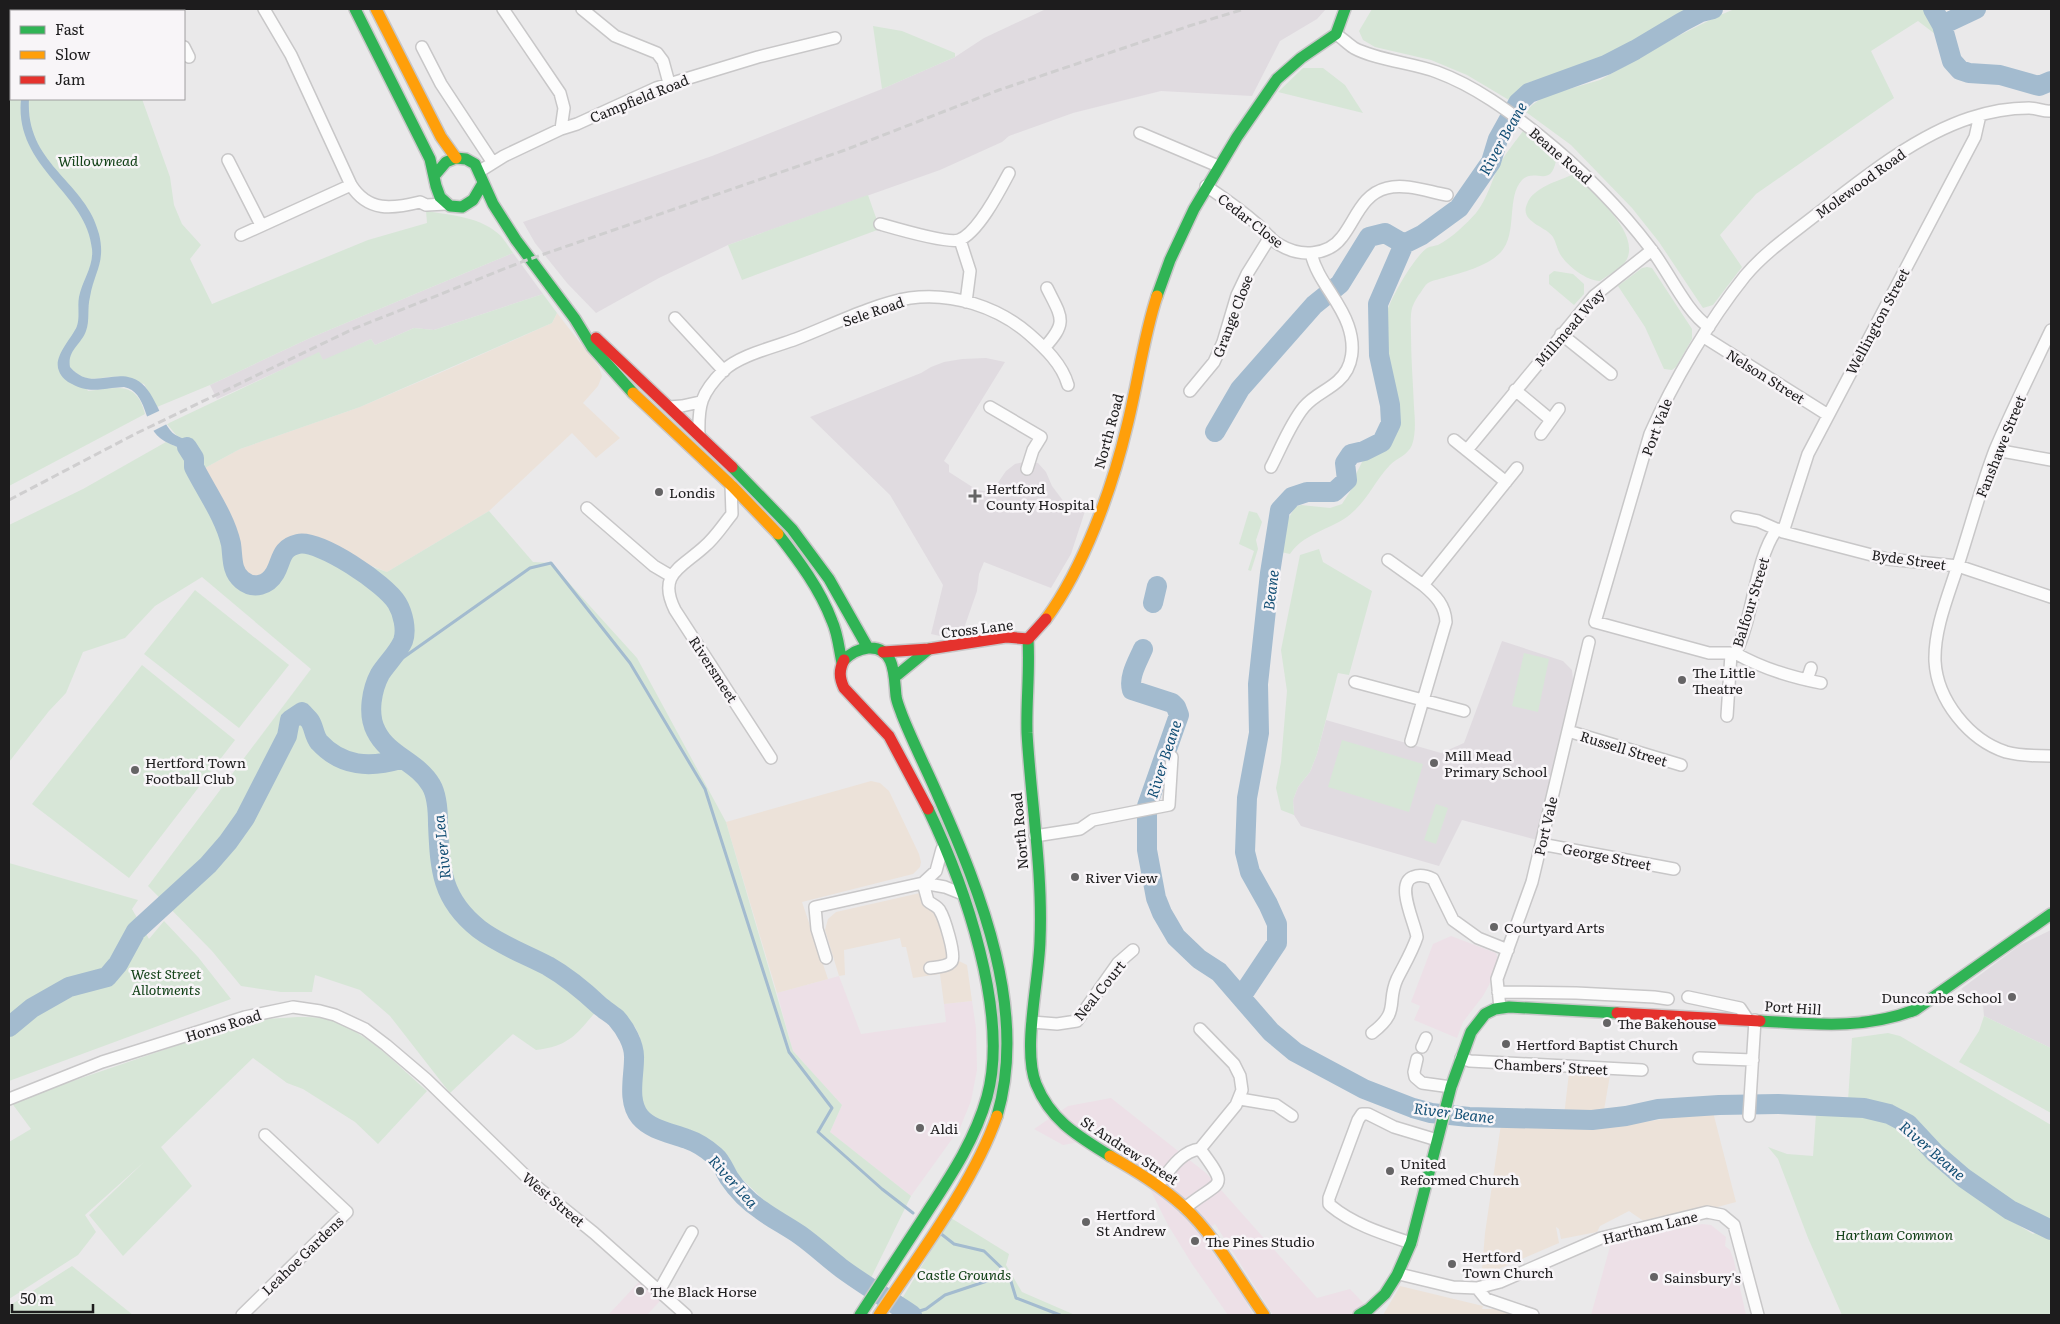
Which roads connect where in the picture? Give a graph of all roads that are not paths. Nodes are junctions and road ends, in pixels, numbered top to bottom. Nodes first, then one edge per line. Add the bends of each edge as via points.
1 (264, 9) edge
2 (354, 9) edge
3 (376, 9) edge
4 (503, 9) edge
5 (582, 9) edge
6 (1345, 9) edge
7 (1336, 34) junction
8 (835, 38) dead end
9 (422, 47) dead end
10 (669, 83) junction
11 (2051, 111) edge
12 (1980, 115) junction
13 (561, 128) junction
14 (1140, 133) dead end
15 (456, 158) junction
16 (228, 160) dead end
17 (493, 163) junction
18 (1218, 166) junction
19 (480, 171) junction
20 (1009, 173) dead end
21 (435, 178) junction
22 (483, 184) junction
23 (351, 185) junction
24 (1206, 186) junction
25 (1448, 196) dead end
26 (420, 202) junction
27 (447, 204) junction
28 (463, 207) junction
29 (476, 211) dead end
30 (490, 218) dead end
31 (503, 221) junction
32 (880, 224) dead end
33 (261, 225) junction
34 (241, 235) dead end
35 (1270, 237) junction
36 (960, 240) junction
37 (1652, 250) junction
38 (1312, 253) junction
39 (1047, 288) dead end
40 (966, 302) junction
41 (675, 318) dead end
42 (2051, 330) edge
43 (586, 332) junction
44 (1706, 332) junction
45 (1561, 334) junction
46 (1044, 348) junction
47 (724, 371) junction
48 (1611, 374) dead end
49 (1068, 384) dead end
50 (1515, 390) junction
51 (1190, 391) dead end
52 (700, 402) junction
53 (669, 407) junction
54 (990, 407) dead end
55 (1559, 409) dead end
56 (1828, 415) junction
57 (1551, 420) junction
58 (1541, 434) dead end
59 (699, 436) junction
60 (1454, 440) dead end
61 (1467, 450) junction
62 (1996, 450) junction
63 (2051, 460) edge
64 (1271, 467) dead end
65 (1517, 468) dead end
66 (1027, 469) dead end
67 (1506, 482) junction
68 (731, 485) junction
69 (587, 508) dead end
70 (753, 509) junction
71 (732, 514) junction
72 (1737, 517) dead end
73 (1780, 531) junction
74 (1388, 560) dead end
75 (1958, 566) junction
76 (671, 576) junction
77 (1423, 585) junction
78 (2051, 597) edge
79 (1595, 622) joint
80 (1028, 639) junction
81 (1590, 642) dead end
82 (868, 648) junction
83 (929, 649) junction
84 (883, 652) junction
85 (1728, 654) junction
86 (842, 662) junction
87 (1811, 668) dead end
88 (896, 676) junction
89 (1807, 680) junction
90 (1355, 682) dead end
91 (1821, 683) dead end
92 (886, 698) junction
93 (1423, 701) junction
94 (856, 702) junction
95 (1464, 711) dead end
96 (1728, 716) dead end
97 (1568, 730) junction
98 (1411, 741) dead end
99 (2051, 756) edge
100 (1172, 757) dead end
101 (771, 758) dead end
102 (1681, 765) dead end
103 (1035, 836) junction
104 (1541, 844) junction
105 (943, 845) junction
106 (1674, 869) dead end
107 (923, 883) junction
108 (960, 893) junction
109 (2051, 914) edge
110 (1133, 950) dead end
111 (1508, 950) junction
112 (826, 958) dead end
113 (930, 968) dead end
114 (1498, 992) junction
115 (1688, 997) dead end
116 (1668, 999) dead end
117 (1500, 1008) junction
118 (1751, 1020) junction
119 (1032, 1022) junction
120 (1200, 1029) dead end
121 (1372, 1033) dead end
122 (1461, 1058) junction
123 (1699, 1058) dead end
124 (1418, 1059) dead end
125 (1753, 1060) junction
126 (1642, 1070) dead end
127 (426, 1079) joint
128 (1450, 1092) junction
129 (9, 1099) edge
130 (1240, 1099) junction
131 (1292, 1116) dead end
132 (1749, 1116) dead end
133 (265, 1135) dead end
134 (1437, 1140) junction
135 (1200, 1149) junction
136 (1158, 1185) junction
137 (1186, 1208) junction
138 (692, 1232) dead end
139 (1411, 1243) junction
140 (1399, 1274) junction
141 (1477, 1288) junction
142 (660, 1291) junction
143 (881, 1312) edge
144 (242, 1315) edge
145 (686, 1315) edge
146 (860, 1315) edge
147 (1264, 1315) edge
148 (1359, 1315) edge
149 (1533, 1315) edge
150 (1758, 1315) edge

1 - 23 street via 291,55
2 - 21 main road via 426,152
3 - 15 main road via 441,137
4 - 13 street via 560,93 564,108
5 - 10 street via 615,36 656,52 663,61
6 - 7 main road
7 - 18 main road, North Road via 1277,79
7 - 37 street, Beane Road via 1356,49 1442,74 1500,106 1530,128 1602,192
8 - 10 street, Campfield Road
9 - 17 street via 441,84
10 - 13 street, Campfield Road
11 - 12 street, Molewood Road via 2022,108
12 - 44 street, Molewood Road via 1949,126 1906,150 1871,172 1798,229 1747,274
12 - 56 street, Wellington Street via 1975,137
13 - 17 street, Campfield Road
14 - 18 street
15 - 19 main road via 467,159
15 - 21 main road via 442,164
16 - 33 street
17 - 19 street, Campfield Road
18 - 24 main road, North Road
19 - 22 main road
20 - 36 street via 979,222
21 - 26 street
21 - 27 main road via 439,195
22 - 28 main road via 475,200
22 - 31 main road
23 - 26 street via 358,197 379,206
23 - 33 street
24 - 35 street, Cedar Close
24 - 80 main road, North Road via 1160,286 1129,420 1096,524 1059,603
25 - 38 street via 1408,187 1379,191 1364,202 1342,238 1323,251
26 - 27 street via 426,205
27 - 28 main road
28 - 29 main road
30 - 31 main road
31 - 43 main road
32 - 36 street
33 - 34 street
35 - 38 street, Cedar Close via 1290,250
35 - 51 street, Grange Close via 1237,295 1214,362
36 - 40 street via 970,271
37 - 44 street, Beane Road
37 - 45 street, Millmead Way via 1594,296
38 - 64 street via 1316,270 1348,326 1351,365 1337,382 1304,407
39 - 46 street via 1061,321 1058,333
40 - 46 street, Sele Road via 1006,317
40 - 47 street, Sele Road via 947,298 898,301 744,359
41 - 47 street
42 - 62 street, Fanshawe Street
43 - 53 main road via 600,339
43 - 68 main road via 592,347 606,365
44 - 56 street, Nelson Street
44 - 79 street, Port Vale via 1670,392 1650,434
45 - 48 street
45 - 50 street, Millmead Way
46 - 49 street, Sele Road
47 - 52 street, Sele Road
50 - 57 street
50 - 61 street, Millmead Way
52 - 53 street
52 - 59 street
53 - 59 main road
54 - 66 street via 1041,437
55 - 57 street
56 - 73 street, Wellington Street via 1808,454
57 - 58 street
59 - 82 main road via 759,493 802,541 830,579
60 - 61 street
61 - 67 street
62 - 63 street
62 - 75 street, Fanshawe Street
65 - 67 street
67 - 77 street
68 - 70 main road
68 - 71 street
69 - 76 street via 654,566
70 - 71 street
70 - 86 main road via 777,533 814,584 833,620
71 - 76 street via 705,547
72 - 73 street, Byde Street
73 - 75 street, Byde Street via 1887,559
73 - 85 street, Balfour Street via 1768,544 1738,649
74 - 77 street
75 - 78 street, Byde Street
75 - 99 street, Fanshawe Street via 1935,650 1936,671 1944,696 1961,721 1981,740 2015,754
76 - 101 street, Riversmeet via 668,586 675,610
77 - 93 street via 1443,606 1446,622
79 - 85 street, Balfour Street via 1693,649
80 - 83 main road, Cross Lane via 1000,638
80 - 103 main road, North Road via 1027,731
81 - 97 street, Port Vale
82 - 84 main road
82 - 86 main road via 856,651
83 - 84 main road, Cross Lane
83 - 88 main road, Cross Lane
84 - 88 main road
85 - 89 street
85 - 96 street
86 - 94 main road via 842,684
87 - 89 street
88 - 92 main road
89 - 91 street
90 - 93 street
92 - 94 main road via 866,705
92 - 143 main road via 906,726 954,831 976,893 1001,986 1008,1050 1002,1100 985,1147 966,1182
93 - 95 street
93 - 98 street
94 - 105 main road via 879,723 898,750
97 - 102 street, Russell Street
97 - 104 street, Port Vale
100 - 103 street via 1169,805 1093,820 1080,829
103 - 119 main road, North Road via 1040,926
104 - 106 street, George Street
104 - 111 street, Port Vale via 1532,882
105 - 107 street via 936,871
105 - 108 main road
107 - 108 street
107 - 112 street via 815,907 817,929
107 - 113 street via 928,901 939,908 944,917 953,955 947,964
108 - 146 main road via 981,963 991,1015 993,1052 988,1094 973,1137 954,1172
109 - 118 main road, Port Hill via 1915,1010 1892,1019 1840,1025
110 - 119 street, Neal Court via 1118,963 1077,1020 1058,1024
111 - 114 street, Port Vale via 1497,979
111 - 121 street via 1478,938 1453,920 1433,879 1412,877 1405,888 1417,937 1394,986 1390,1015
114 - 116 street
114 - 117 street, Port Vale
115 - 118 street via 1740,1008
117 - 118 main road, Port Hill
117 - 122 main road via 1480,1019
118 - 125 street
119 - 136 main road, St Andrew Street via 1032,1072 1048,1109 1079,1136
120 - 130 street via 1237,1070 1242,1083
122 - 126 street, Chambers' Street
122 - 128 main road
123 - 125 street
124 - 128 street via 1414,1072 1418,1080
125 - 132 street
127 - 129 street, Horns Road via 386,1045 349,1020 320,1010 294,1007 245,1017 102,1062
127 - 142 street, West Street via 537,1187
128 - 134 main road
130 - 131 street via 1276,1105
130 - 135 street
133 - 144 street, Leahoe Gardens via 346,1212
134 - 139 main road
134 - 139 street via 1362,1114 1329,1204 1379,1233
135 - 136 street via 1191,1151 1177,1162
135 - 137 street via 1219,1175 1219,1183
136 - 137 main road, St Andrew Street
137 - 147 main road, St Andrew Street via 1210,1236
138 - 142 street
139 - 140 main road
140 - 141 street, Hartham Lane via 1453,1287
140 - 148 main road via 1375,1306
141 - 149 street via 1486,1299
141 - 150 street, Hartham Lane via 1500,1282 1600,1238 1715,1212 1734,1225
142 - 145 street, West Street

